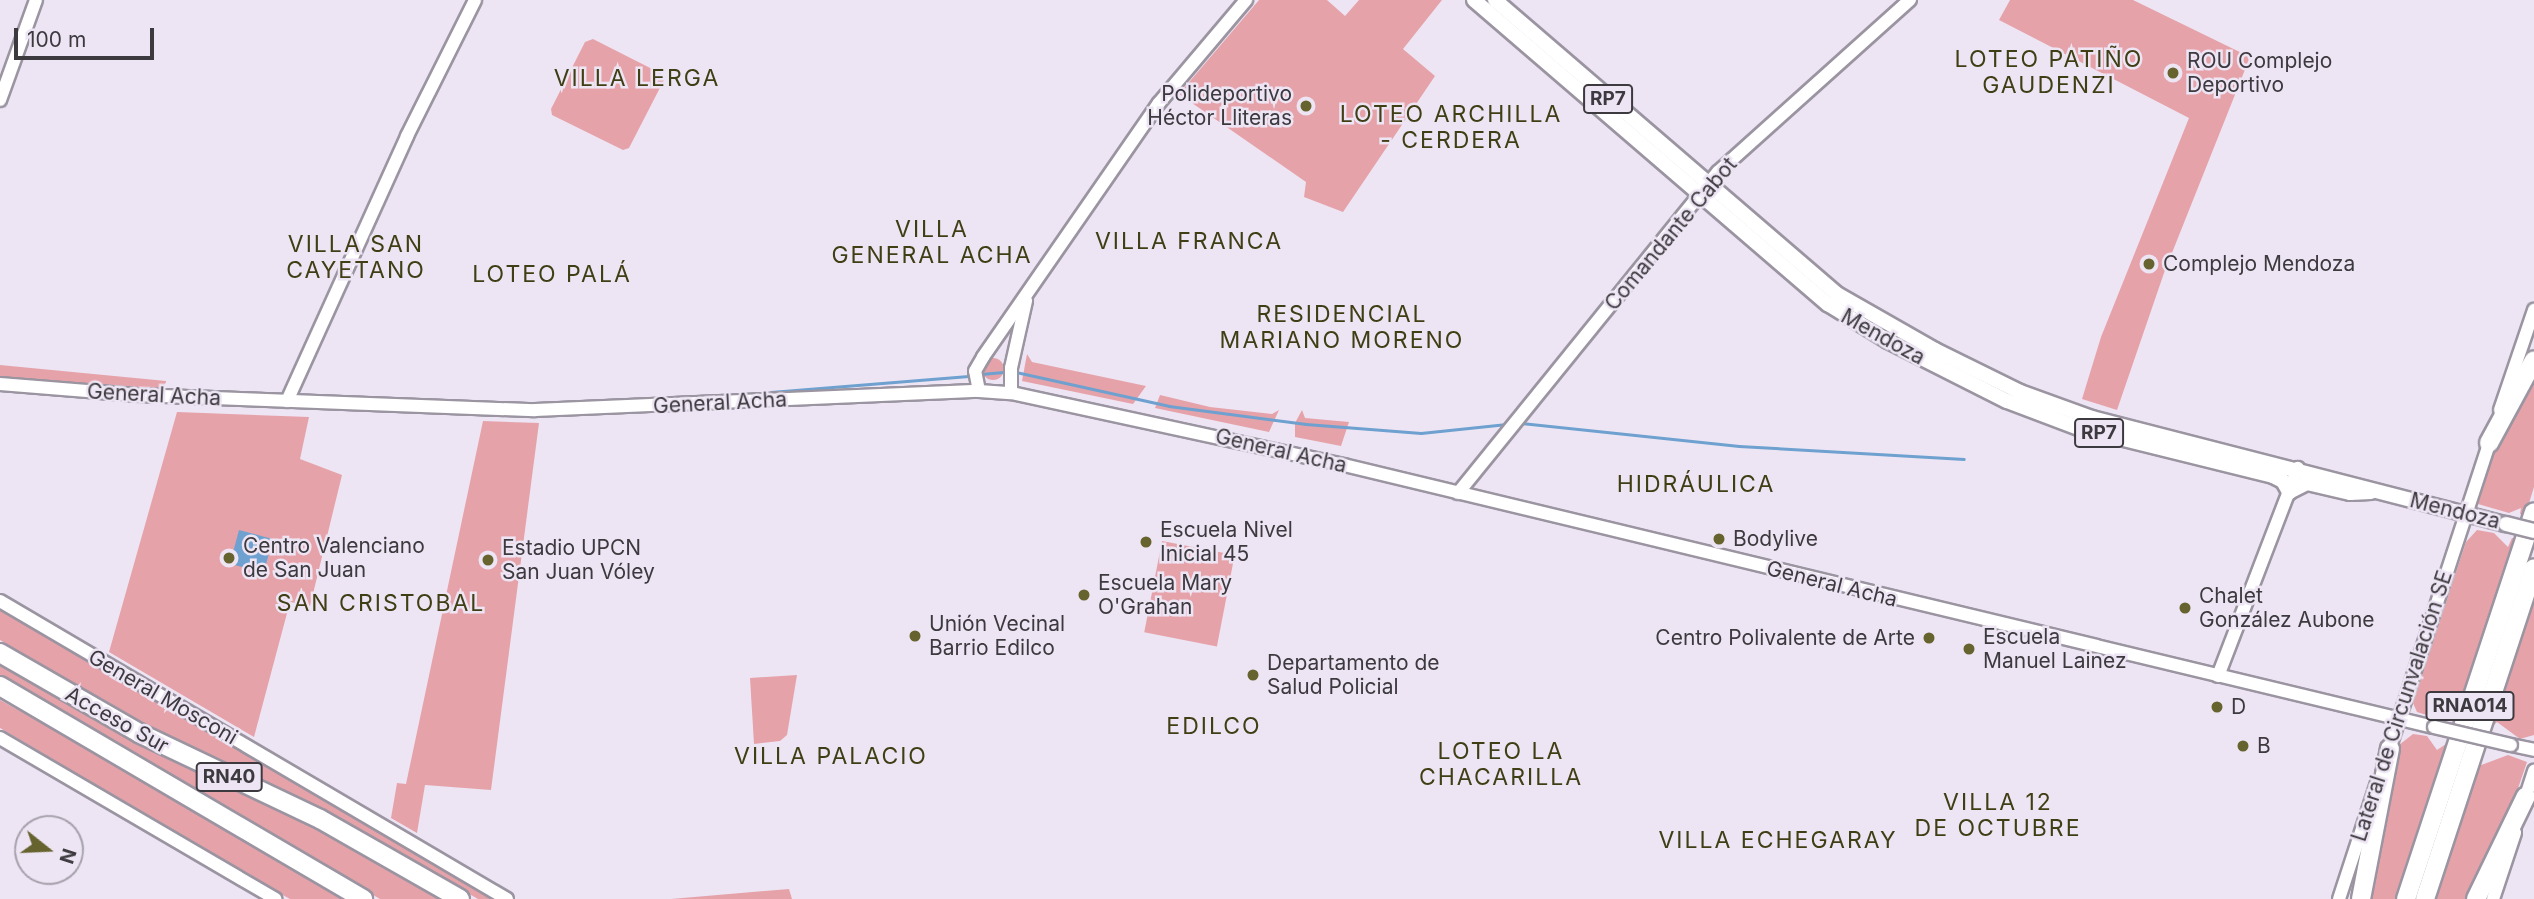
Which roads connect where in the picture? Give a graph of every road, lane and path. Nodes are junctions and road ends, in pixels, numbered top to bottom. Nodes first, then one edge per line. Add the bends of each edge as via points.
1 (36, 0) edge
2 (475, 0) edge
3 (1246, 0) edge
4 (1474, 0) edge
5 (1495, 0) edge
6 (1910, 0) edge
7 (0, 100) edge
8 (1703, 190) junction
9 (1028, 294) junction
10 (2534, 310) edge
11 (2534, 360) edge
12 (0, 384) edge
13 (979, 391) junction
14 (1011, 393) junction
15 (287, 401) junction
16 (2489, 443) junction
17 (2298, 468) junction
18 (2288, 492) junction
19 (2376, 492) junction
20 (1458, 493) junction
21 (2534, 513) edge
22 (2466, 514) junction
23 (2534, 531) edge
24 (2534, 568) edge
25 (0, 601) edge
26 (0, 653) edge
27 (2218, 676) junction
28 (0, 686) edge
29 (0, 693) edge
30 (2400, 719) junction
31 (60, 721) junction
32 (0, 738) edge
33 (2390, 749) junction
34 (2534, 751) edge
35 (2534, 771) edge
36 (2526, 796) junction
37 (275, 899) edge
38 (363, 899) edge
39 (460, 899) edge
40 (507, 899) edge
41 (2339, 899) edge
42 (2361, 899) edge
43 (2406, 899) edge
44 (2425, 899) edge
45 (2476, 899) edge
46 (2493, 899) edge

1 - 7 main road
2 - 15 main road via 407,136
3 - 9 main road via 1159,103
4 - 8 main road, Mendoza / RP7
5 - 8 main road, Mendoza / RP7
6 - 8 main road, Comandante Cabot
8 - 17 main road, Mendoza / RP7 via 1846,301 2003,384 2092,418
8 - 18 main road, Mendoza / RP7 via 1841,315 1973,385 2079,428 2277,477
8 - 20 main road, Comandante Cabot
9 - 13 main road via 976,369
9 - 14 main road via 1011,368
10 - 16 main road, Lateral de Circunvalación SE
11 - 16 highway
12 - 15 main road, General Acha
13 - 14 main road, General Acha
13 - 15 main road, General Acha via 538,410
14 - 20 main road, General Acha
16 - 22 main road, Lateral de Circunvalación SE
17 - 18 main road
17 - 19 main road, Mendoza / RP7
18 - 19 main road, Mendoza / RP7 via 2306,483 2350,493
18 - 27 main road
19 - 22 main road, Mendoza / RP7
20 - 27 main road, General Acha
21 - 43 highway, RNA014
22 - 23 main road, Mendoza / RP7, bridge
22 - 30 main road, Lateral de Circunvalación SE
24 - 44 highway, RNA014
25 - 40 main road, General Mosconi
26 - 39 highway, Acceso Sur / RN40 via 139,733 320,819
27 - 30 main road, General Acha
28 - 31 highway, Acceso Sur / RN40
29 - 31 highway
30 - 33 main road, Lateral de Circunvalación SE
30 - 34 main road, General Acha, bridge
31 - 38 highway, Acceso Sur / RN40
32 - 37 main road
33 - 41 main road, Lateral de Circunvalación SE
33 - 42 highway
35 - 36 main road
36 - 45 highway
36 - 46 main road

